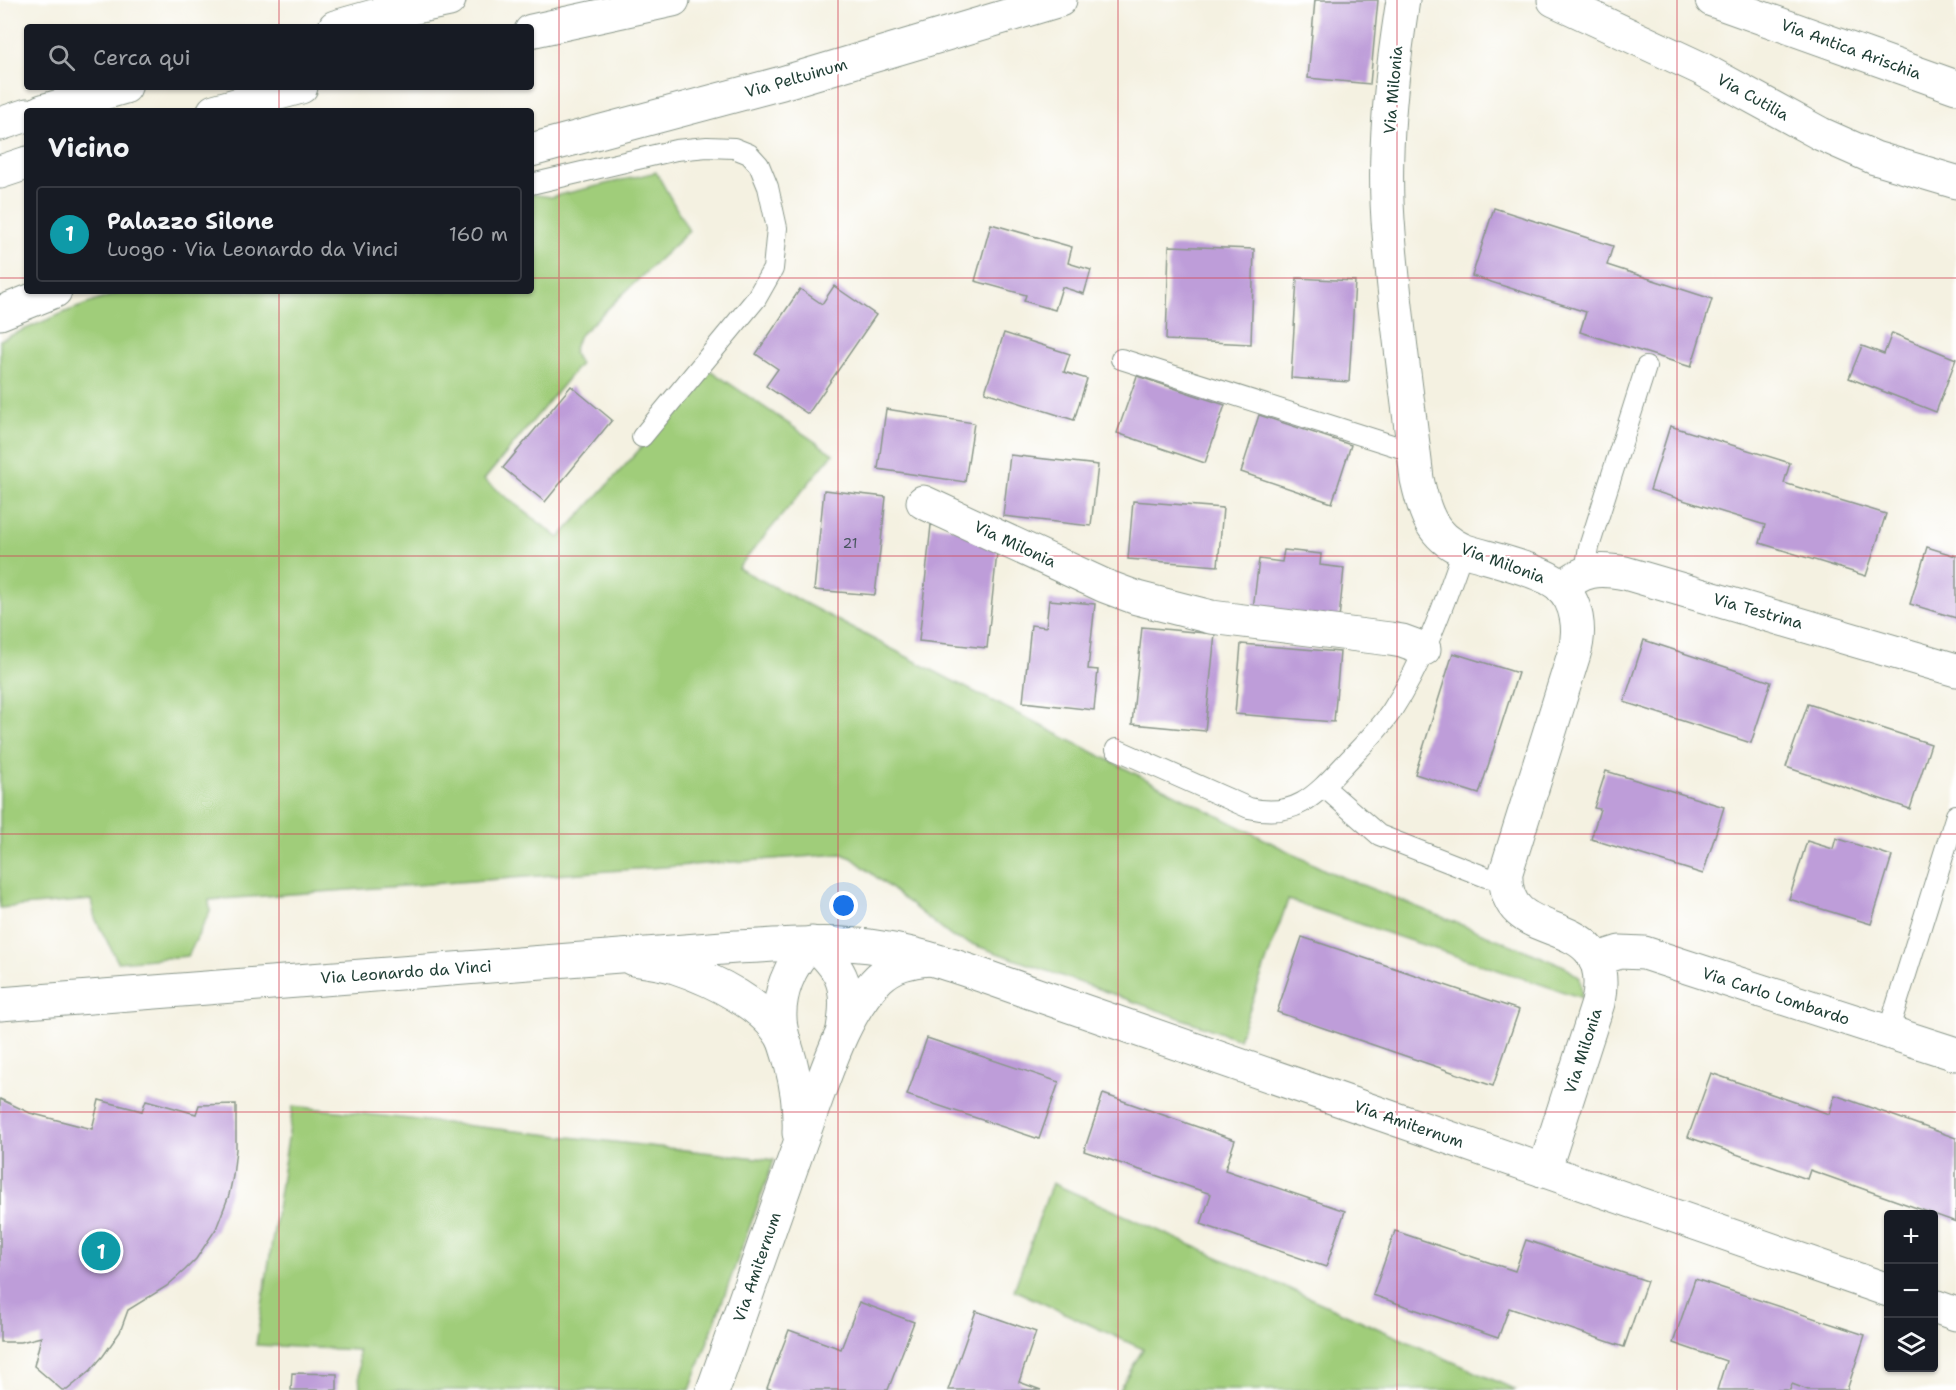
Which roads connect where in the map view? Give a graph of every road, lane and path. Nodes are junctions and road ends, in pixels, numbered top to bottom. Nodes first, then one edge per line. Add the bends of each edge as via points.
1 (449, 0) edge
2 (673, 0) edge
3 (1060, 0) edge
4 (1403, 0) edge
5 (1554, 0) edge
6 (1712, 0) edge
7 (346, 24) edge
8 (534, 30) edge
9 (1956, 87) edge
10 (116, 90) edge
11 (290, 90) edge
12 (52, 108) edge
13 (225, 108) edge
14 (24, 116) edge
15 (0, 124) edge
16 (534, 149) edge
17 (24, 165) edge
18 (0, 172) edge
19 (1956, 182) edge
20 (534, 183) edge
21 (48, 294) edge
22 (0, 313) edge
23 (1122, 359) dead end
24 (1646, 367) dead end
25 (642, 437) dead end
26 (1414, 452) junction
27 (923, 502) dead end
28 (1463, 550) junction
29 (1589, 571) junction
30 (1562, 588) junction
31 (1424, 649) junction
32 (1956, 670) edge
33 (1116, 749) dead end
34 (1324, 787) junction
35 (1956, 815) edge
36 (1505, 881) junction
37 (812, 943) junction
38 (617, 956) junction
39 (929, 959) junction
40 (1595, 960) junction
41 (0, 1004) edge
42 (1888, 1032) junction
43 (841, 1038) junction
44 (786, 1045) junction
45 (1956, 1054) edge
46 (800, 1144) junction
47 (1544, 1171) junction
48 (1884, 1289) edge
49 (1938, 1307) edge
50 (1956, 1314) edge
51 (713, 1390) edge

1 - 7 main road
2 - 8 main road
3 - 16 main road, Via Peltuinum via 782,83
4 - 26 main road, Via Milonia via 1390,105 1388,219
5 - 19 main road, Via Cutilia via 1700,68 1821,134 1875,158
6 - 9 main road, Via Antica Arischia
10 - 12 main road
11 - 13 main road
14 - 15 main road
17 - 18 main road
20 - 25 lane via 697,148 734,148 749,154 759,165 777,228 773,268 756,299
21 - 22 main road
23 - 26 lane
24 - 29 lane via 1589,547
26 - 28 main road, Via Milonia via 1420,494 1431,522 1442,538
27 - 31 main road, Via Milonia via 1137,598 1211,617 1390,639
28 - 30 main road, Via Milonia via 1548,577
28 - 31 lane
29 - 30 main road
29 - 32 main road, Via Testrina via 1625,573
30 - 36 main road, Via Milonia via 1575,613 1576,647 1507,864
31 - 34 lane via 1384,722
33 - 34 lane via 1237,804 1259,810 1299,805
34 - 36 lane via 1379,835
35 - 42 lane
36 - 40 main road via 1511,901 1522,915 1574,936
37 - 38 main road, Via Leonardo da Vinci
37 - 39 main road, Via Amiternum via 880,948
37 - 43 main road via 834,963 843,981 845,1011
37 - 44 main road, Via Amiternum via 792,969 781,998 780,1018
38 - 41 main road, Via Leonardo da Vinci
38 - 44 main road via 666,964 712,983 760,1012
39 - 43 main road, Via Amiternum via 898,965 881,976 856,1008
39 - 47 main road, Via Amiternum
40 - 42 main road, Via Carlo Lombardo via 1620,952 1644,953
40 - 47 main road, Via Milonia via 1600,981 1598,1003
42 - 45 main road, Via Carlo Lombardo
43 - 46 main road, Via Amiternum
44 - 46 main road, Via Amiternum via 798,1102
46 - 51 main road, Via Amiternum
47 - 48 main road, Via Amiternum
49 - 50 main road

